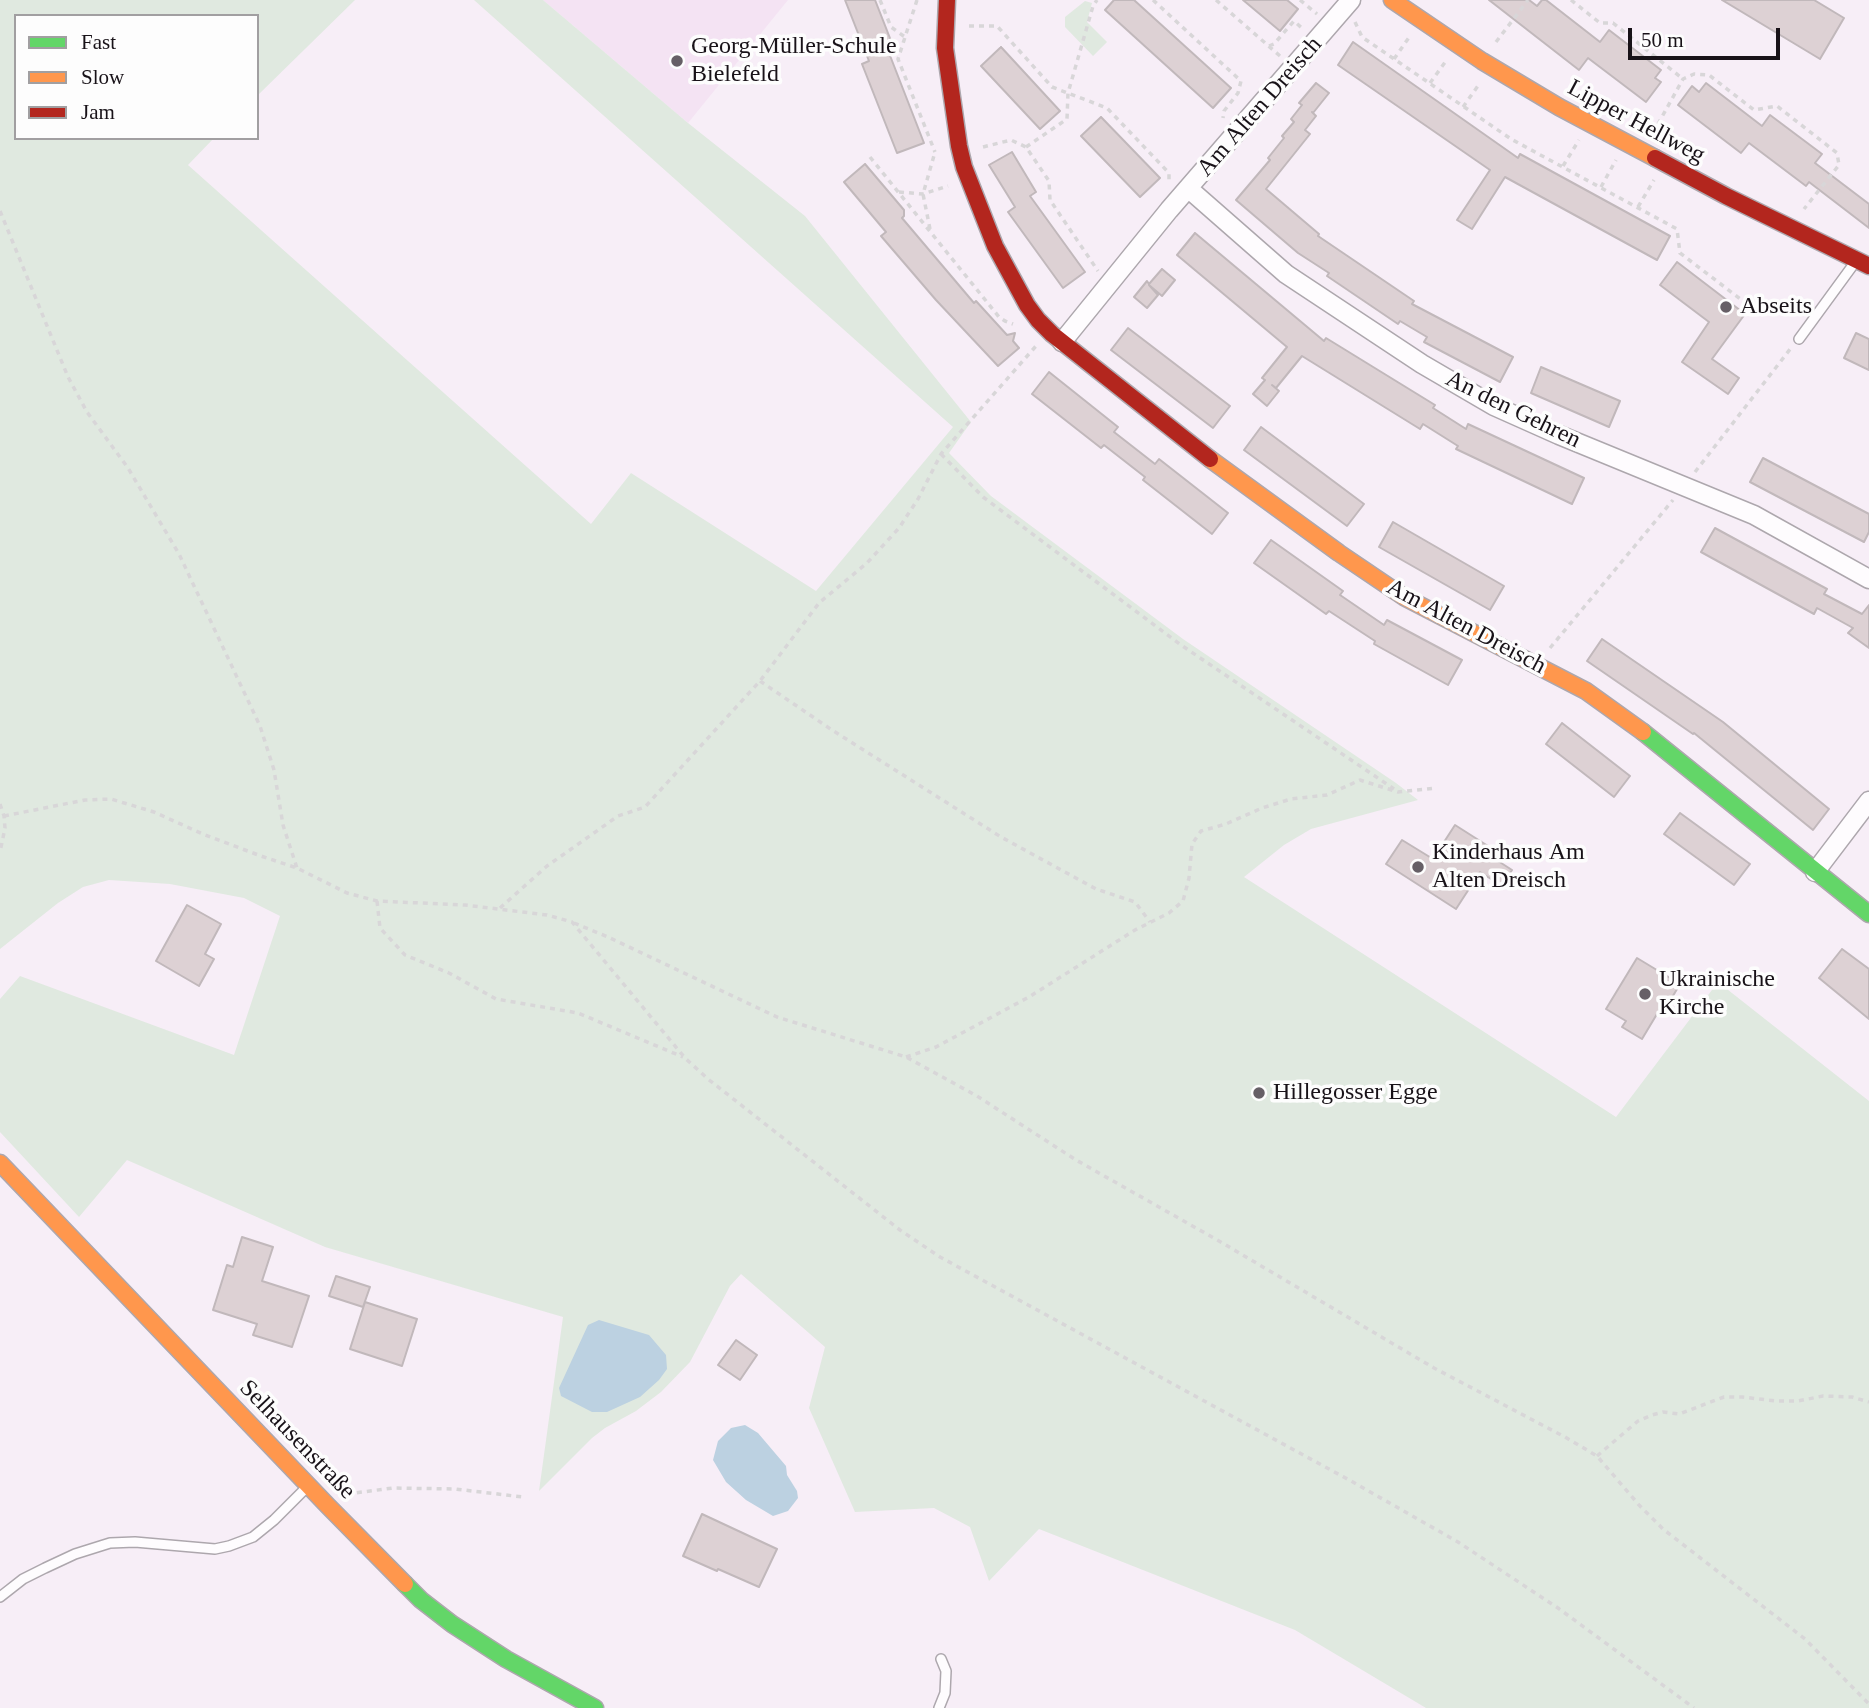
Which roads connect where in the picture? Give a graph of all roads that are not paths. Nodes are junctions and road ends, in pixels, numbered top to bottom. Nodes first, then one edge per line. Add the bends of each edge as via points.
1 (947, 0) edge
2 (1392, 0) edge
3 (1350, 2) edge
4 (1189, 189) junction
5 (1863, 263) edge
6 (1057, 338) junction
7 (1799, 338) road end
8 (1869, 579) edge
9 (1869, 801) edge
10 (1815, 872) junction
11 (1869, 914) edge
12 (0, 1163) edge
13 (309, 1485) junction
14 (0, 1597) edge
15 (941, 1659) dead end
16 (595, 1708) edge
17 (939, 1708) edge

1 - 6 street, Am Alten Dreisch via 948,72 969,180 995,246 1038,320
2 - 5 street, Lipper Hellweg via 1547,101
3 - 4 street, Am Alten Dreisch
4 - 6 street, Am Alten Dreisch via 1112,282
4 - 8 street, An den Gehren via 1286,274 1494,406 1754,515
5 - 7 lane
6 - 10 street, Am Alten Dreisch via 1190,445 1339,554 1404,597 1586,691
9 - 10 street
10 - 11 street, Am Alten Dreisch
12 - 13 street, Selhausenstraße
13 - 14 lane via 274,1520 229,1546 110,1543 45,1568
13 - 16 street, Selhausenstraße via 421,1600 506,1659
15 - 17 lane via 946,1671

